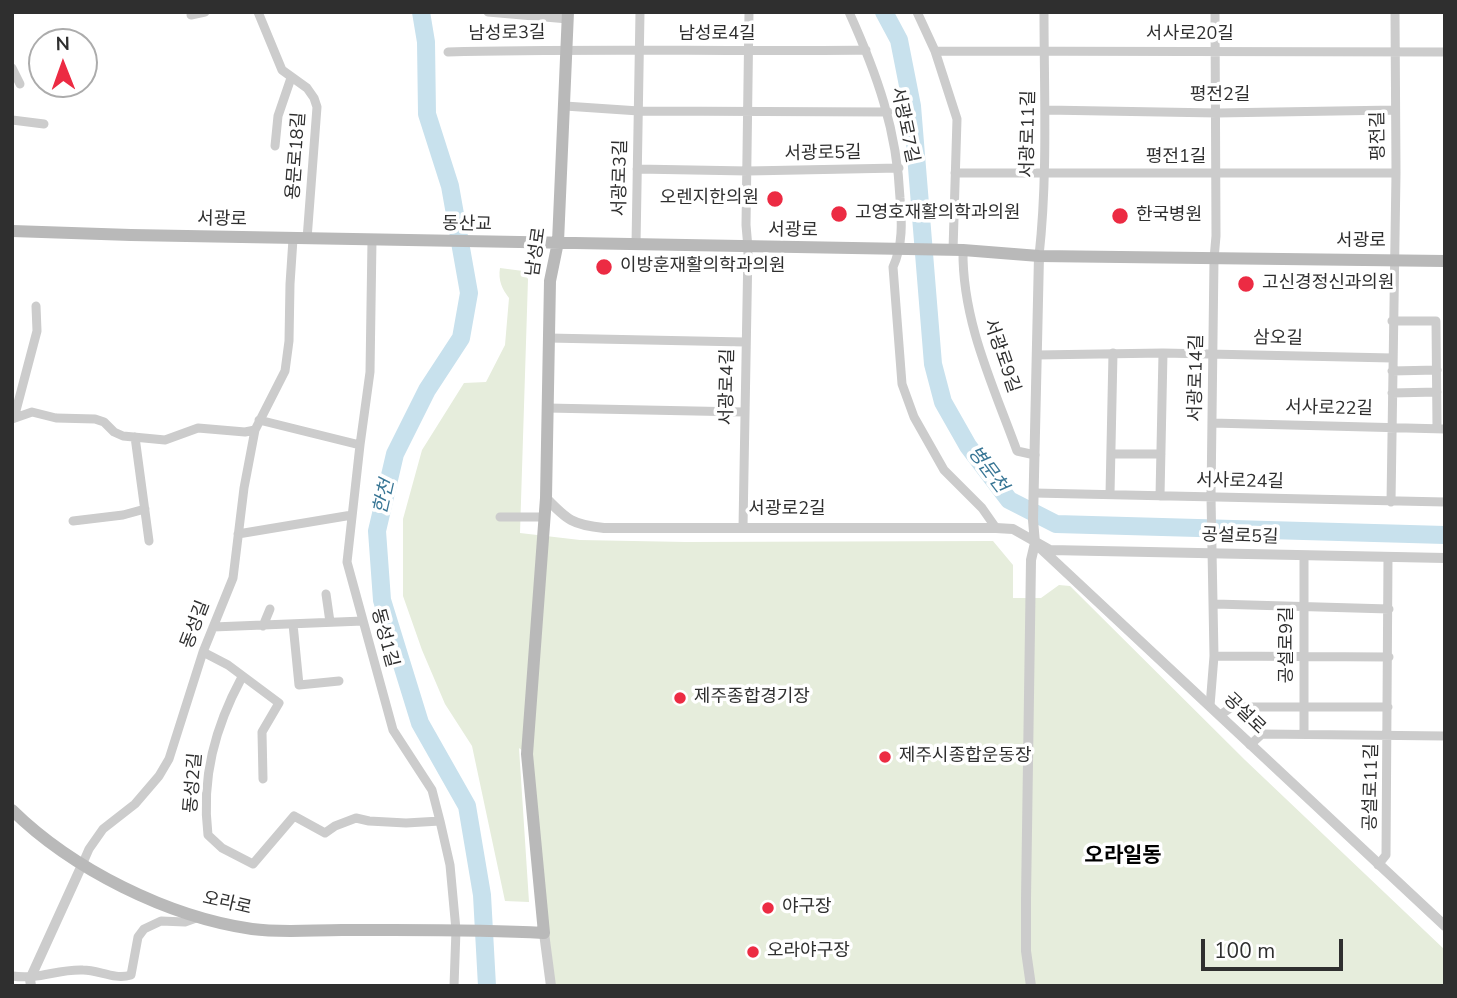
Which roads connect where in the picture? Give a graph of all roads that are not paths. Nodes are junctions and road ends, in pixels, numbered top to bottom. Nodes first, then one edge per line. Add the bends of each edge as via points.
1 (205, 12) edge
2 (258, 12) edge
3 (488, 12) edge
4 (640, 12) edge
5 (749, 12) edge
6 (849, 12) edge
7 (917, 12) edge
8 (1044, 12) edge
9 (1214, 12) edge
10 (1395, 12) edge
11 (191, 15) dead end
12 (568, 16) edge
13 (568, 49) junction
14 (639, 50) junction
15 (866, 50) junction
16 (1044, 50) junction
17 (747, 51) junction
18 (935, 51) junction
19 (1215, 51) junction
20 (447, 52) dead end
21 (1395, 52) junction
22 (1445, 52) edge
23 (12, 68) edge
24 (291, 78) junction
25 (20, 84) dead end
26 (565, 106) junction
27 (1046, 110) junction
28 (1395, 110) junction
29 (639, 111) junction
30 (888, 111) junction
31 (748, 112) junction
32 (1217, 113) junction
33 (12, 120) edge
34 (44, 124) dead end
35 (275, 146) dead end
36 (637, 169) junction
37 (899, 169) junction
38 (748, 171) junction
39 (1044, 172) junction
40 (955, 173) junction
41 (1396, 173) junction
42 (1216, 174) junction
43 (12, 231) edge
44 (293, 239) junction
45 (307, 239) junction
46 (372, 240) junction
47 (432, 242) joint
48 (558, 242) junction
49 (501, 243) joint
50 (636, 245) junction
51 (748, 248) junction
52 (900, 250) junction
53 (952, 250) junction
54 (1040, 256) junction
55 (1441, 258) edge
56 (1214, 259) junction
57 (1394, 260) junction
58 (1445, 271) edge
59 (36, 306) dead end
60 (1392, 321) junction
61 (548, 338) junction
62 (745, 342) junction
63 (1113, 353) junction
64 (1163, 353) junction
65 (1214, 354) junction
66 (1037, 355) junction
67 (1392, 358) junction
68 (1437, 370) junction
69 (1392, 371) junction
70 (1437, 392) junction
71 (1392, 393) junction
72 (547, 408) junction
73 (744, 412) junction
74 (13, 419) edge
75 (259, 419) junction
76 (1212, 423) junction
77 (1391, 426) junction
78 (1441, 429) edge
79 (255, 430) junction
80 (135, 437) junction
81 (360, 445) junction
82 (1111, 454) junction
83 (1161, 454) junction
84 (1035, 455) junction
85 (1034, 493) junction
86 (1110, 494) junction
87 (1160, 496) junction
88 (546, 498) junction
89 (1211, 500) junction
90 (1391, 502) junction
91 (1445, 502) edge
92 (145, 509) junction
93 (352, 515) junction
94 (500, 517) dead end
95 (545, 517) junction
96 (73, 521) dead end
97 (743, 527) junction
98 (996, 528) junction
99 (238, 534) junction
100 (149, 541) dead end
101 (1035, 543) junction
102 (1213, 550) junction
103 (1304, 556) junction
104 (1388, 557) junction
105 (1445, 558) edge
106 (326, 594) dead end
107 (1214, 604) junction
108 (1304, 607) junction
109 (270, 609) dead end
110 (1389, 609) junction
111 (363, 621) junction
112 (330, 622) junction
113 (293, 624) junction
114 (263, 626) junction
115 (214, 627) junction
116 (203, 652) junction
117 (1214, 656) junction
118 (1304, 656) junction
119 (1389, 657) junction
120 (242, 677) junction
121 (339, 681) dead end
122 (1210, 706) junction
123 (1304, 706) junction
124 (1388, 707) junction
125 (1220, 715) junction
126 (1304, 734) junction
127 (1445, 736) edge
128 (1388, 737) junction
129 (1250, 745) junction
130 (263, 779) dead end
131 (12, 810) edge
132 (440, 821) junction
133 (1378, 864) junction
134 (82, 865) junction
135 (201, 916) junction
136 (1445, 926) edge
137 (459, 930) junction
138 (544, 933) junction
139 (12, 976) edge
140 (30, 982) edge
141 (123, 982) edge
142 (454, 986) edge
143 (551, 986) edge
144 (1031, 986) edge

1 - 11 street
2 - 24 street, 용문로18길 via 282,70
3 - 12 street
4 - 14 street, 서광로3길
5 - 17 street
6 - 15 street, 서광로7길
7 - 18 street, 서광로9길
8 - 16 street, 서광로11길
9 - 19 street, 서광로14길
10 - 21 street, 평전길
12 - 13 main road, 남성로
13 - 14 street, 남성로4길
13 - 20 street, 남성로3길
13 - 26 main road, 남성로
14 - 17 street, 남성로4길
14 - 29 street, 서광로3길
15 - 17 street, 남성로4길
15 - 30 street, 서광로7길
16 - 18 street, 서사로20길
16 - 19 street, 서사로20길
16 - 27 street, 서광로11길
17 - 31 street
18 - 40 street, 서광로9길 via 957,119
19 - 21 street, 서사로20길
19 - 32 street, 서광로14길
21 - 22 street, 서사로20길
21 - 28 street, 평전길
23 - 25 street
24 - 35 street via 278,116
24 - 45 street, 용문로18길 via 307,88 317,107
26 - 29 street
26 - 48 main road, 남성로
27 - 32 street, 평전2길
27 - 39 street, 서광로11길
28 - 32 street, 평전2길
28 - 41 street, 평전길
29 - 31 street
29 - 36 street, 서광로3길
30 - 31 street
30 - 37 street, 서광로7길
31 - 38 street
32 - 42 street, 서광로14길
33 - 34 street
36 - 38 street, 서광로5길
36 - 50 street, 서광로3길
37 - 38 street, 서광로5길
37 - 52 street, 서광로7길
38 - 51 street
39 - 40 street, 평전1길
39 - 42 street, 평전1길
39 - 54 street, 서광로11길
40 - 53 street, 서광로9길
41 - 42 street, 평전1길
41 - 57 street, 평전길
42 - 56 street, 서광로14길
43 - 44 main road, 서광로
44 - 45 main road, 서광로
44 - 75 street, 동성길 via 285,371
45 - 46 main road, 서광로
46 - 47 main road, 서광로
46 - 81 street, 동성1길 via 370,372
47 - 49 main road, 동산교
48 - 49 main road, 서광로
48 - 50 main road, 서광로
48 - 61 main road, 남성로 via 550,281
50 - 51 main road, 서광로
51 - 52 main road, 서광로
51 - 62 street, 서광로4길
52 - 53 main road, 서광로
52 - 98 street via 894,267 902,384 914,417 944,470
53 - 54 main road, 서광로
53 - 84 street, 서광로9길 via 977,344 1017,451
54 - 56 main road, 서광로
54 - 66 street
55 - 57 main road, 서광로
55 - 58 main road
56 - 57 main road, 서광로
56 - 65 street, 서광로14길
57 - 60 street, 평전길
59 - 74 street via 37,331
60 - 67 street, 평전길
60 - 68 street via 1436,321
61 - 62 street
61 - 72 main road, 남성로
62 - 73 street, 서광로4길
63 - 64 street, 삼오길
63 - 66 street, 삼오길
63 - 82 street
64 - 65 street, 삼오길
64 - 83 street
65 - 67 street, 삼오길
65 - 76 street, 서광로14길
66 - 84 street
67 - 69 street, 평전길
68 - 69 street
68 - 70 street
69 - 71 street, 평전길
70 - 71 street
70 - 78 street
71 - 77 street, 평전길
72 - 73 street
72 - 88 main road, 남성로
73 - 97 street, 서광로4길
74 - 80 street via 32,412 95,419 114,432
75 - 79 street, 동성길
75 - 81 street
76 - 77 street, 서사로22길
76 - 89 street, 서광로14길
77 - 78 street, 서사로22길
77 - 90 street, 평전길
79 - 80 street via 198,428 165,440
79 - 99 street, 동성길
80 - 92 street
81 - 93 street, 동성1길
82 - 83 street
82 - 86 street
83 - 87 street
84 - 85 street
85 - 86 street, 서사로24길
85 - 101 street
86 - 87 street, 서사로24길
87 - 89 street, 서사로24길
88 - 95 main road, 남성로
88 - 97 street, 서광로2길 via 578,525
89 - 90 street, 서사로24길
89 - 102 street, 서광로14길
90 - 91 street, 서사로24길
92 - 96 street
92 - 100 street
93 - 99 street
93 - 111 street, 동성1길 via 347,562
94 - 95 street
95 - 138 main road, 남성로 via 527,754
97 - 98 street, 서광로2길
98 - 101 street, 서광로2길 via 1013,529
99 - 115 street, 동성길 via 233,578
101 - 102 street, 공설로5길 via 1050,550
101 - 122 street, 공설로
101 - 144 street via 1031,560 1026,898
102 - 103 street, 공설로5길
102 - 107 street, 서광로14길
103 - 104 street, 공설로5길
103 - 108 street, 공설로9길
104 - 105 street, 공설로5길
104 - 110 street, 공설로11길
106 - 112 street
107 - 108 street
107 - 117 street, 서광로14길
108 - 110 street
108 - 118 street, 공설로9길
109 - 114 street
110 - 119 street, 공설로11길
111 - 112 street
111 - 132 street, 동성1길 via 393,730 432,790
112 - 113 street
113 - 114 street
113 - 121 street via 299,685
114 - 115 street
115 - 116 street, 동성길
116 - 120 street
116 - 134 street, 동성길 via 169,759 135,804 103,829
117 - 118 street
117 - 122 street, 서광로14길
118 - 119 street
118 - 123 street, 공설로9길
119 - 124 street, 공설로11길
120 - 130 street via 279,704 262,732
120 - 132 street, 동성2길 via 219,725 210,757 208,835 222,848 253,864 294,816 325,833 356,818
122 - 125 street, 공설로
123 - 124 street
123 - 125 street via 1232,707
123 - 126 street, 공설로9길
124 - 128 street, 공설로11길
125 - 129 street, 공설로
126 - 128 street
126 - 129 street via 1262,734
127 - 128 street
128 - 133 street, 공설로11길 via 1386,855
129 - 133 street, 공설로
131 - 134 main road, 오라로
132 - 137 street, 동성1길
133 - 136 street, 공설로
134 - 135 main road, 오라로 via 138,894
134 - 140 street, 동성길
135 - 137 main road, 오라로 via 252,929
135 - 141 street via 185,922 161,921 144,929 138,937 131,975
137 - 138 main road, 오라로
137 - 142 street, 동성1길
138 - 143 street
139 - 140 street
140 - 141 street via 59,972 85,970

